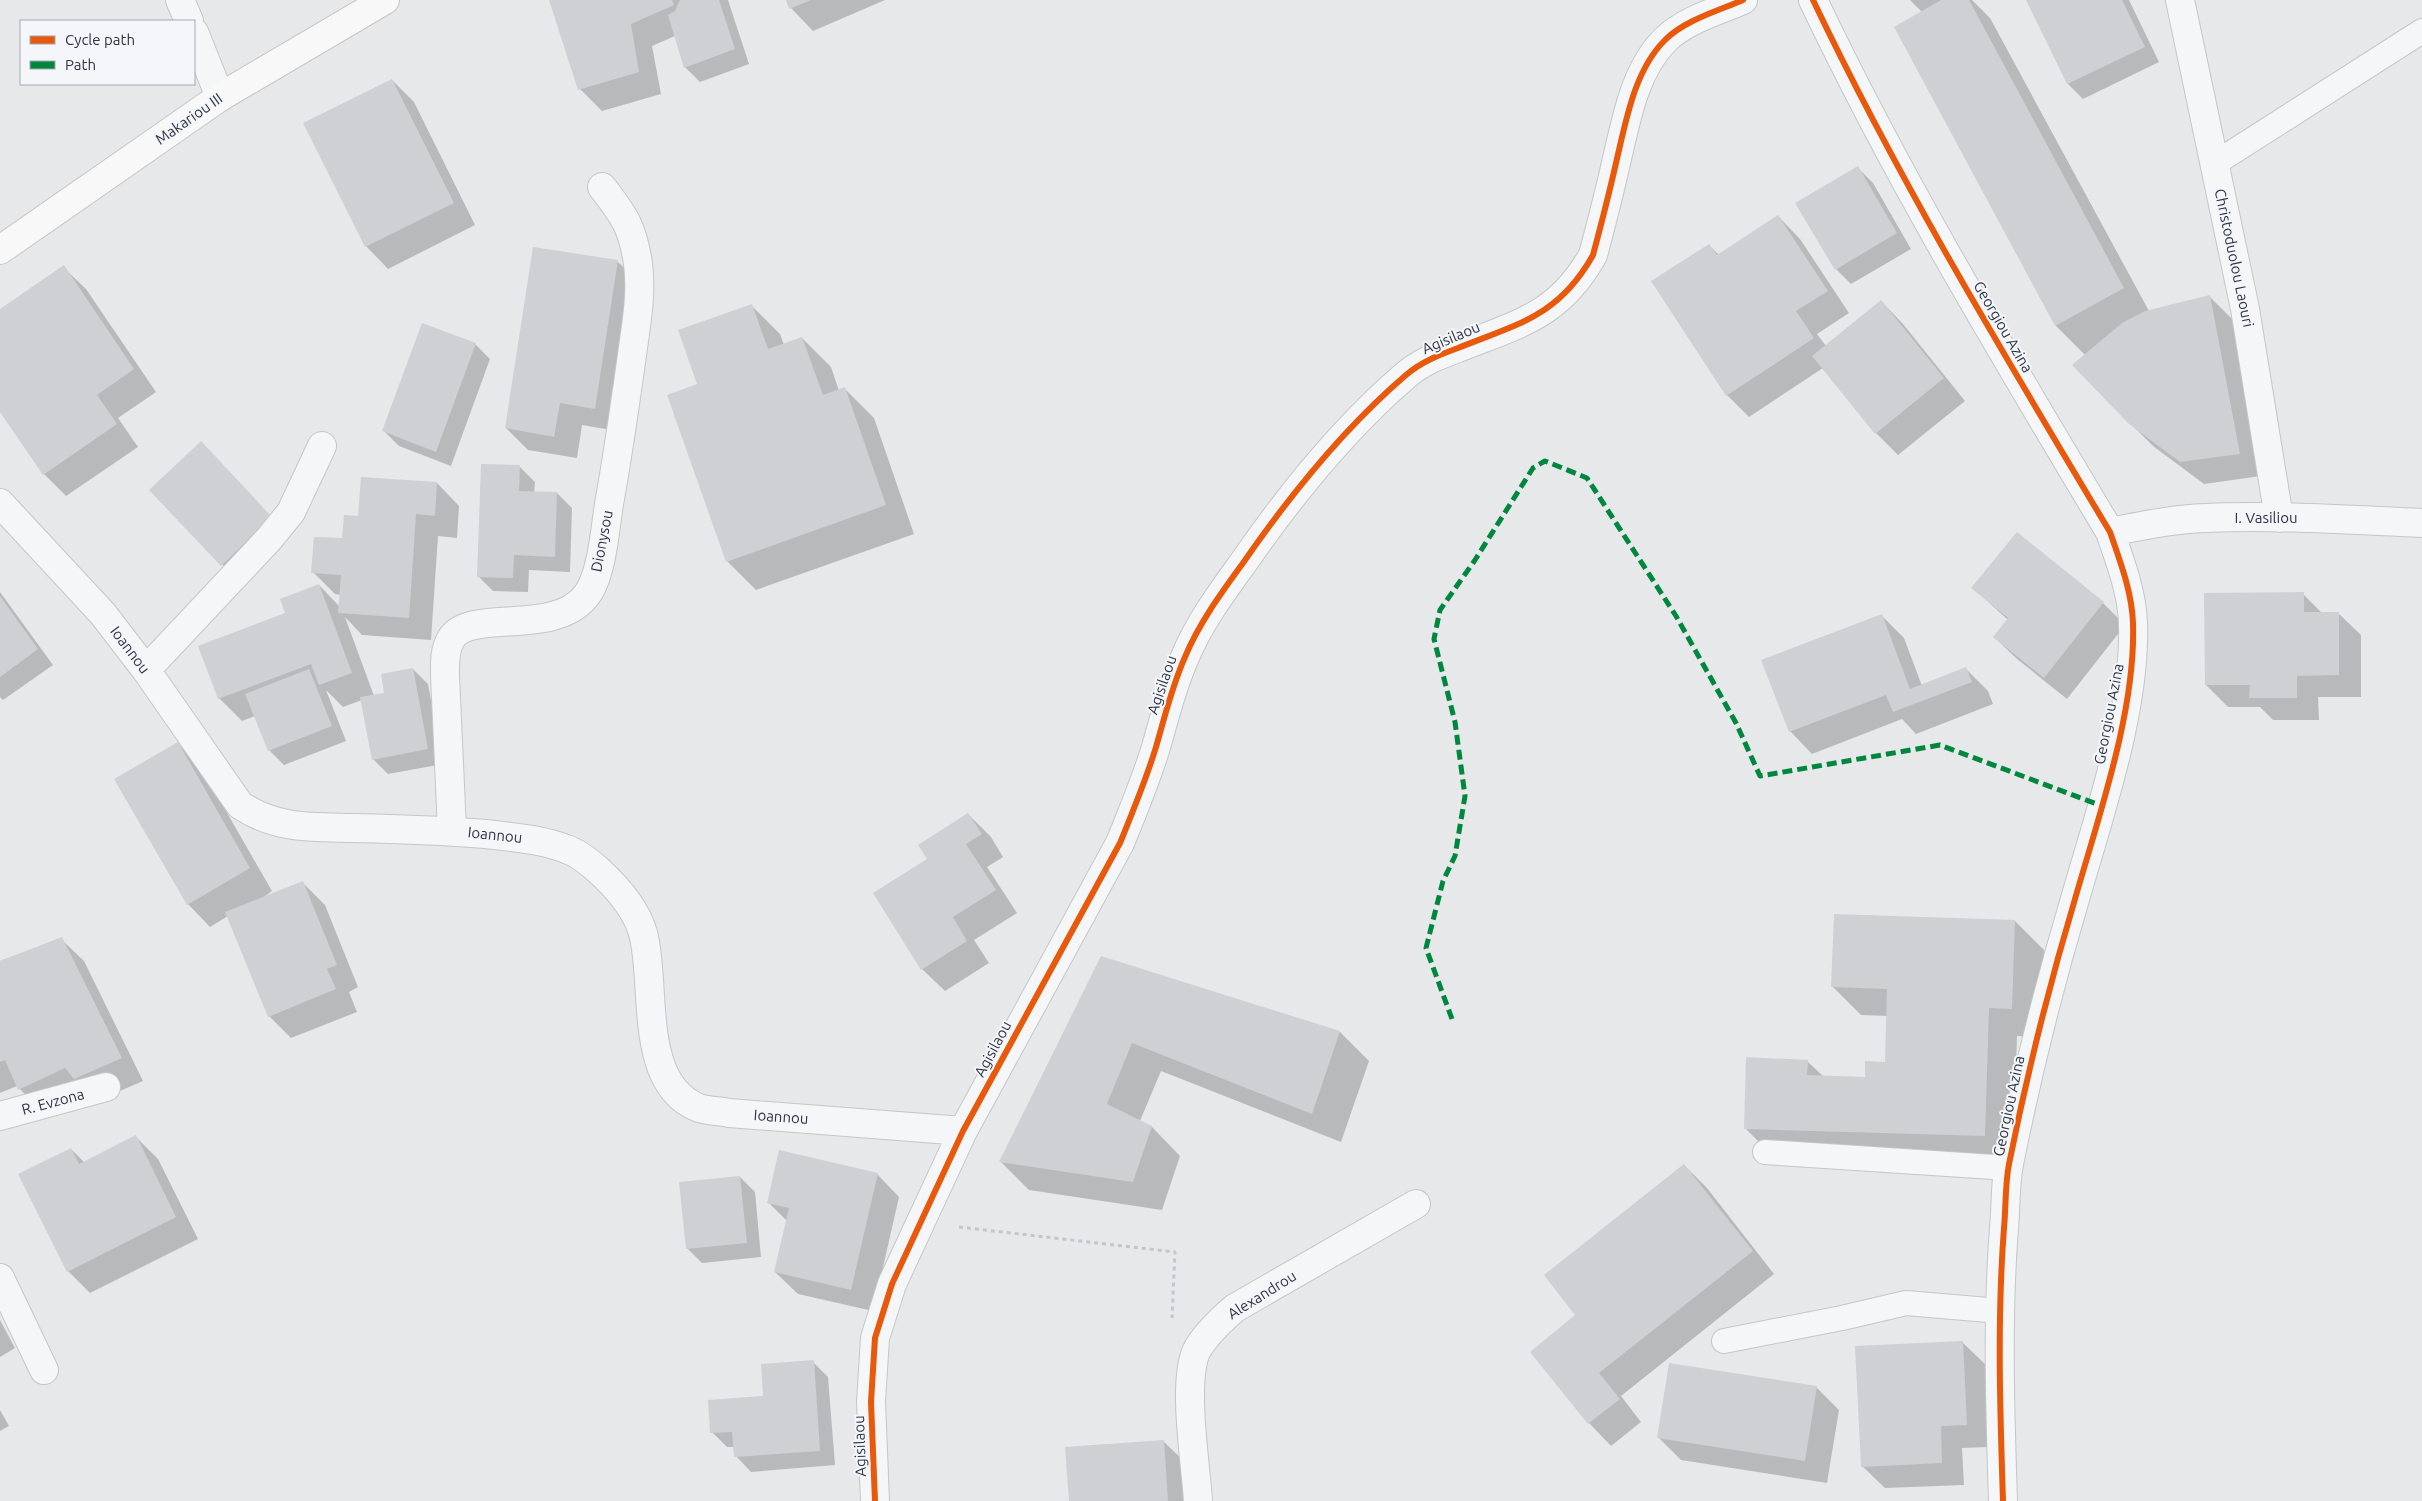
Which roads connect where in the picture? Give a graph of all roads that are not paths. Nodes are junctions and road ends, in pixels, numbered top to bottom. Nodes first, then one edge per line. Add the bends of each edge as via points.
1 (180, 0) edge
2 (385, 0) edge
3 (1743, 0) edge
4 (1813, 0) edge
5 (2180, 0) edge
6 (189, 20) edge
7 (2422, 32) edge
8 (195, 34) edge
9 (220, 96) junction
10 (2214, 164) junction
11 (602, 188) dead end
12 (0, 250) edge
13 (322, 446) dead end
14 (0, 503) edge
15 (2279, 518) junction
16 (2422, 523) edge
17 (2110, 532) junction
18 (146, 670) junction
19 (452, 830) junction
20 (106, 1087) dead end
21 (0, 1116) edge
22 (963, 1131) junction
23 (1765, 1152) dead end
24 (2009, 1168) junction
25 (1416, 1204) dead end
26 (0, 1278) edge
27 (2000, 1311) junction
28 (1724, 1341) dead end
29 (44, 1370) dead end
30 (875, 1501) edge
31 (1198, 1501) edge
32 (2002, 1501) edge

1 - 6 street
2 - 9 main road, Makariou III
3 - 22 street, Agisilaou via 1684,26 1651,56 1638,82 1593,256 1582,277 1560,300 1536,317 1429,359 1377,400 1280,509 1216,601 1186,654 1140,795 1120,843
4 - 17 street, Georgiou Azina via 1958,275
5 - 10 street, Christoduolou Laouri
7 - 10 lane
8 - 9 street
9 - 12 main road, Makariou III
10 - 15 street, Christoduolou Laouri via 2245,309
11 - 19 street, Dionysou via 624,215 633,237 639,296 622,430 597,571 587,595 572,609 556,616 465,627 451,638 445,655 445,676
13 - 18 street via 291,512
14 - 18 street, Ioannou via 103,614
15 - 16 street, I. Vasiliou
15 - 17 street, I. Vasiliou via 2204,518
17 - 24 street, Georgiou Azina via 2124,573 2133,621 2127,699 2102,806 2053,975
18 - 19 street, Ioannou via 240,805 254,815 301,827
19 - 22 street, Ioannou via 530,839 567,849 597,868 624,897 643,933 654,1039 661,1069 675,1091 699,1108
20 - 21 street, R. Evzona
22 - 30 street, Agisilaou via 892,1284 875,1338 871,1402
23 - 24 lane
24 - 27 street, Georgiou Azina
25 - 31 street, Alexandrou via 1235,1308 1211,1329 1197,1349 1190,1374
26 - 29 street
27 - 28 lane via 1906,1303
27 - 32 street, Georgiou Azina

